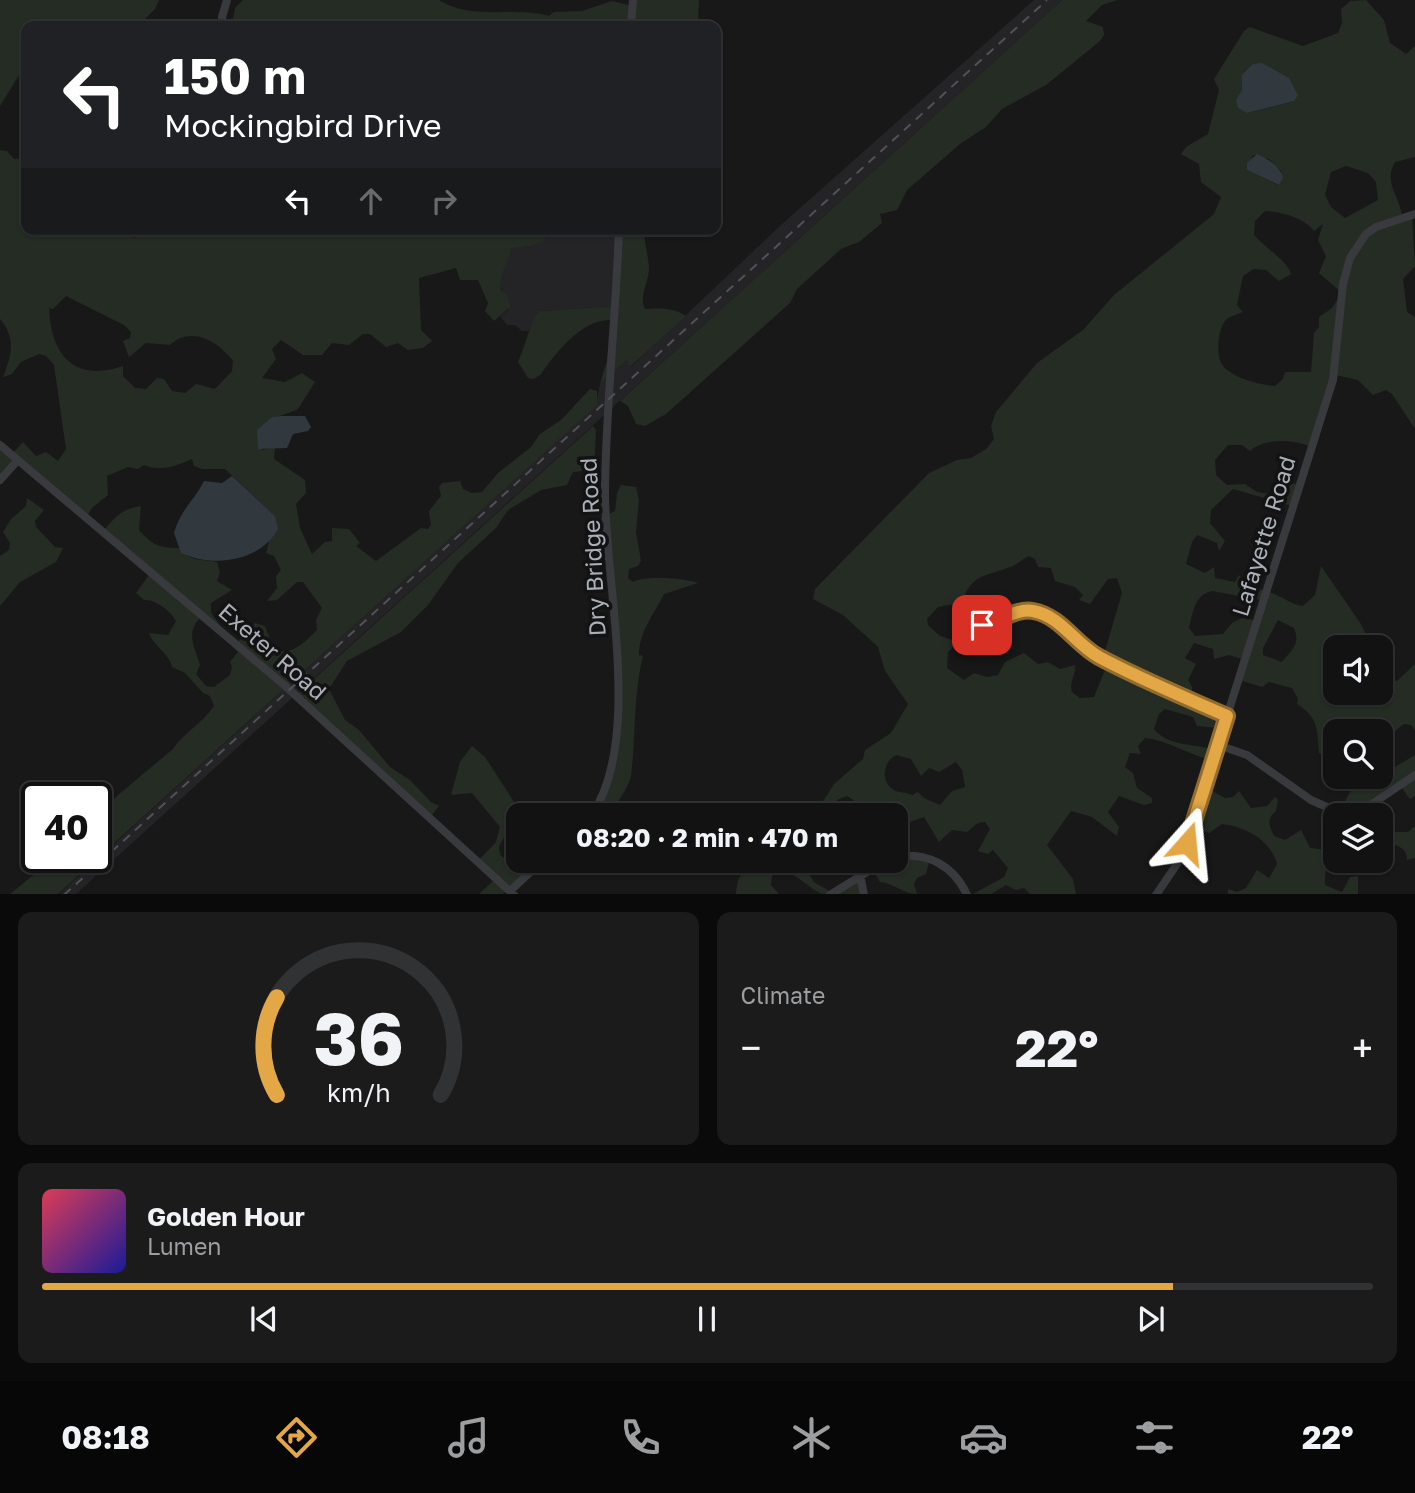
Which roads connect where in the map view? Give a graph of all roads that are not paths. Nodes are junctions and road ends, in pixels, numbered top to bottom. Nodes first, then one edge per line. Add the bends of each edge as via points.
1 (227, 0) edge
2 (633, 0) edge
3 (222, 21) edge
4 (631, 21) edge
5 (1415, 214) edge
6 (619, 235) edge
7 (0, 444) edge
8 (17, 461) junction
9 (0, 480) edge
10 (996, 622) dead end
11 (1227, 716) junction
12 (1218, 745) junction
13 (1415, 775) edge
14 (597, 803) edge
15 (1373, 803) edge
16 (1323, 807) edge
17 (908, 856) edge
18 (531, 873) edge
19 (860, 874) joint
20 (512, 893) edge
21 (830, 894) edge
22 (864, 894) edge
23 (967, 894) edge
24 (1156, 894) edge

1 - 3 street
2 - 4 street
5 - 11 street, Lafayette Road via 1366,234 1350,258 1333,380
6 - 14 street, Dry Bridge Road via 605,491 617,666 616,733 610,776
7 - 8 street, Exeter Road
8 - 9 street
8 - 20 street, Exeter Road via 283,684
10 - 11 street via 1022,611 1042,614 1099,657
11 - 12 street, Lafayette Road
12 - 16 street via 1247,755
12 - 24 street, Lafayette Road via 1187,843
13 - 15 street
17 - 23 street via 936,861 954,874
18 - 20 street
19 - 21 street
19 - 22 street

